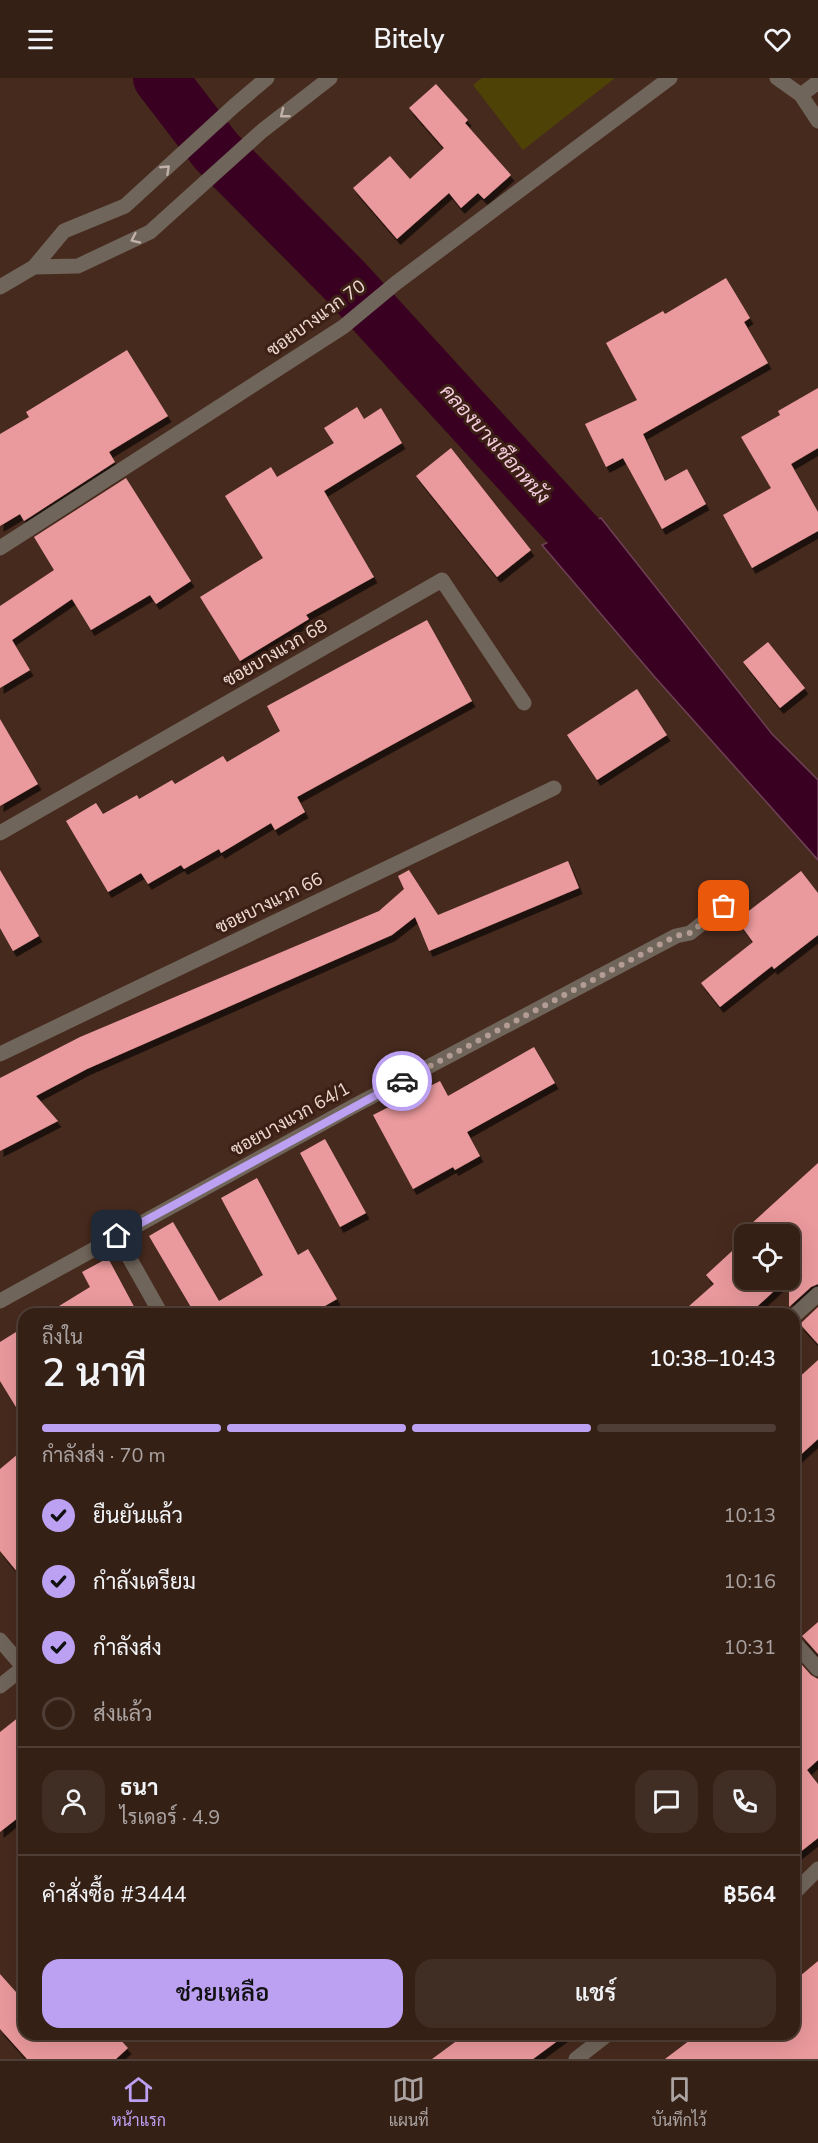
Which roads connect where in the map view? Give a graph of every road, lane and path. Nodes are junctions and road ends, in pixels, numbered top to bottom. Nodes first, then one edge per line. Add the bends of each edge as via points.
1 (267, 78) edge
2 (330, 78) edge
3 (670, 78) edge
4 (777, 78) edge
5 (818, 82) edge
6 (801, 95) junction
7 (818, 121) edge
8 (34, 267) junction
9 (0, 287) edge
10 (0, 548) edge
11 (524, 703) dead end
12 (554, 788) dead end
13 (0, 833) edge
14 (724, 906) dead end
15 (0, 1054) edge
16 (117, 1236) junction
17 (818, 1294) edge
18 (0, 1301) edge
19 (158, 1308) edge
20 (800, 1310) edge
21 (0, 1640) edge
22 (800, 1649) edge
23 (18, 1660) edge
24 (818, 1669) edge
25 (18, 1672) edge
26 (0, 1686) edge
27 (818, 1869) edge
28 (800, 1887) edge
29 (600, 2040) edge
30 (576, 2059) edge

8 -> 1 street via 64,231 125,207
2 -> 8 street via 262,131 150,232 78,266
3 - 10 street, ซอยบางแวก 70 via 343,327
4 - 6 street
5 - 6 street
6 - 7 street
8 - 9 street
11 - 13 street, ซอยบางแวก 68 via 442,580
12 - 15 street, ซอยบางแวก 66
14 - 16 street, ซอยบางแวก 64/1 via 690,933 676,936 354,1106
16 - 18 street, ซอยบางแวก 64/1
16 - 19 street
17 - 20 street
21 - 23 street
22 - 24 street
25 - 26 street
27 - 28 street
29 - 30 street

